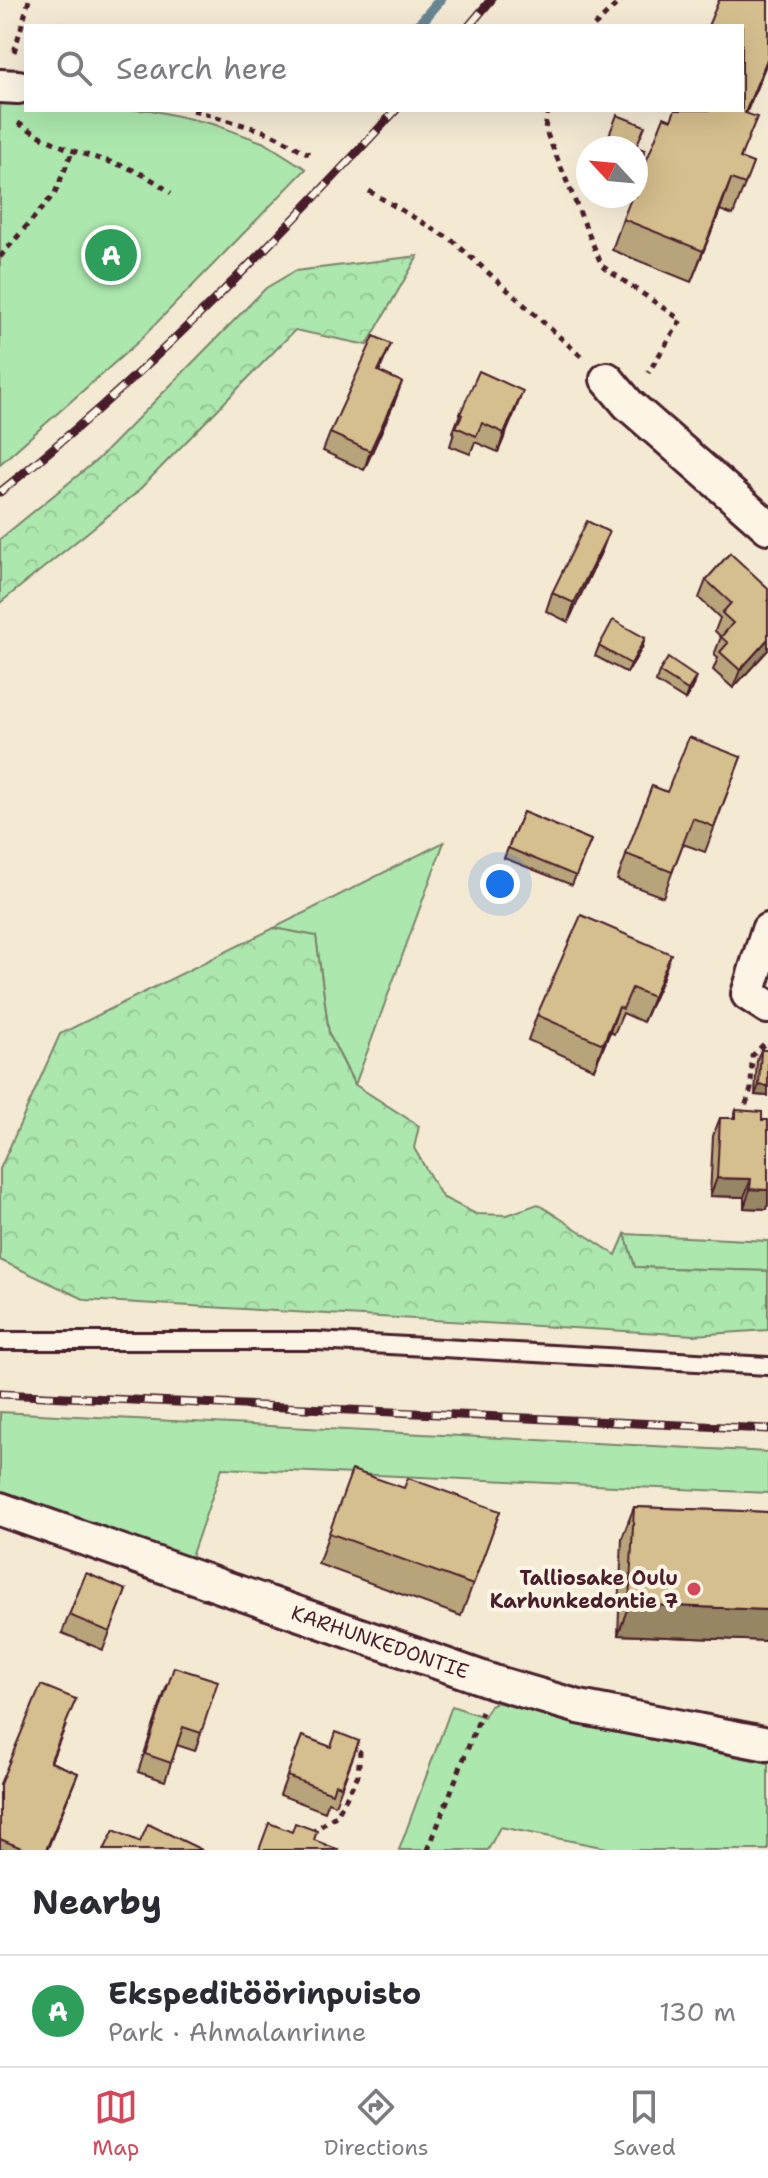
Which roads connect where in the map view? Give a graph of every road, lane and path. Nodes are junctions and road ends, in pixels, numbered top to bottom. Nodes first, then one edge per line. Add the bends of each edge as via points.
1 (29, 0) edge
2 (621, 0) edge
3 (596, 24) edge
4 (10, 78) edge
5 (200, 112) edge
6 (548, 112) edge
7 (11, 119) dead end
8 (73, 150) junction
9 (309, 154) dead end
10 (369, 191) dead end
11 (171, 193) dead end
12 (0, 257) edge
13 (607, 379) joint
14 (628, 404) junction
15 (768, 527) edge
16 (768, 930) edge
17 (768, 1007) edge
18 (768, 1041) edge
19 (737, 1129) edge
20 (0, 1341) edge
21 (768, 1366) edge
22 (0, 1509) edge
23 (494, 1682) junction
24 (346, 1744) edge
25 (768, 1744) edge
26 (308, 1835) edge
27 (428, 1850) edge

1 - 4 path
2 - 3 path
5 - 9 path via 270,133
6 - 14 path via 545,129 602,266 681,320
7 - 8 path
8 - 11 path via 150,176
8 - 12 path via 55,193
10 - 13 path via 452,240
13 - 14 street
14 - 15 street
16 - 17 street via 748,994
18 - 19 path via 752,1056 751,1089
20 - 21 lane via 317,1341
22 - 23 street, KARHUNKEDONTIE
23 - 25 street, KARHUNKEDONTIE via 579,1707
23 - 27 path
24 - 26 path via 360,1752 358,1775 337,1815

